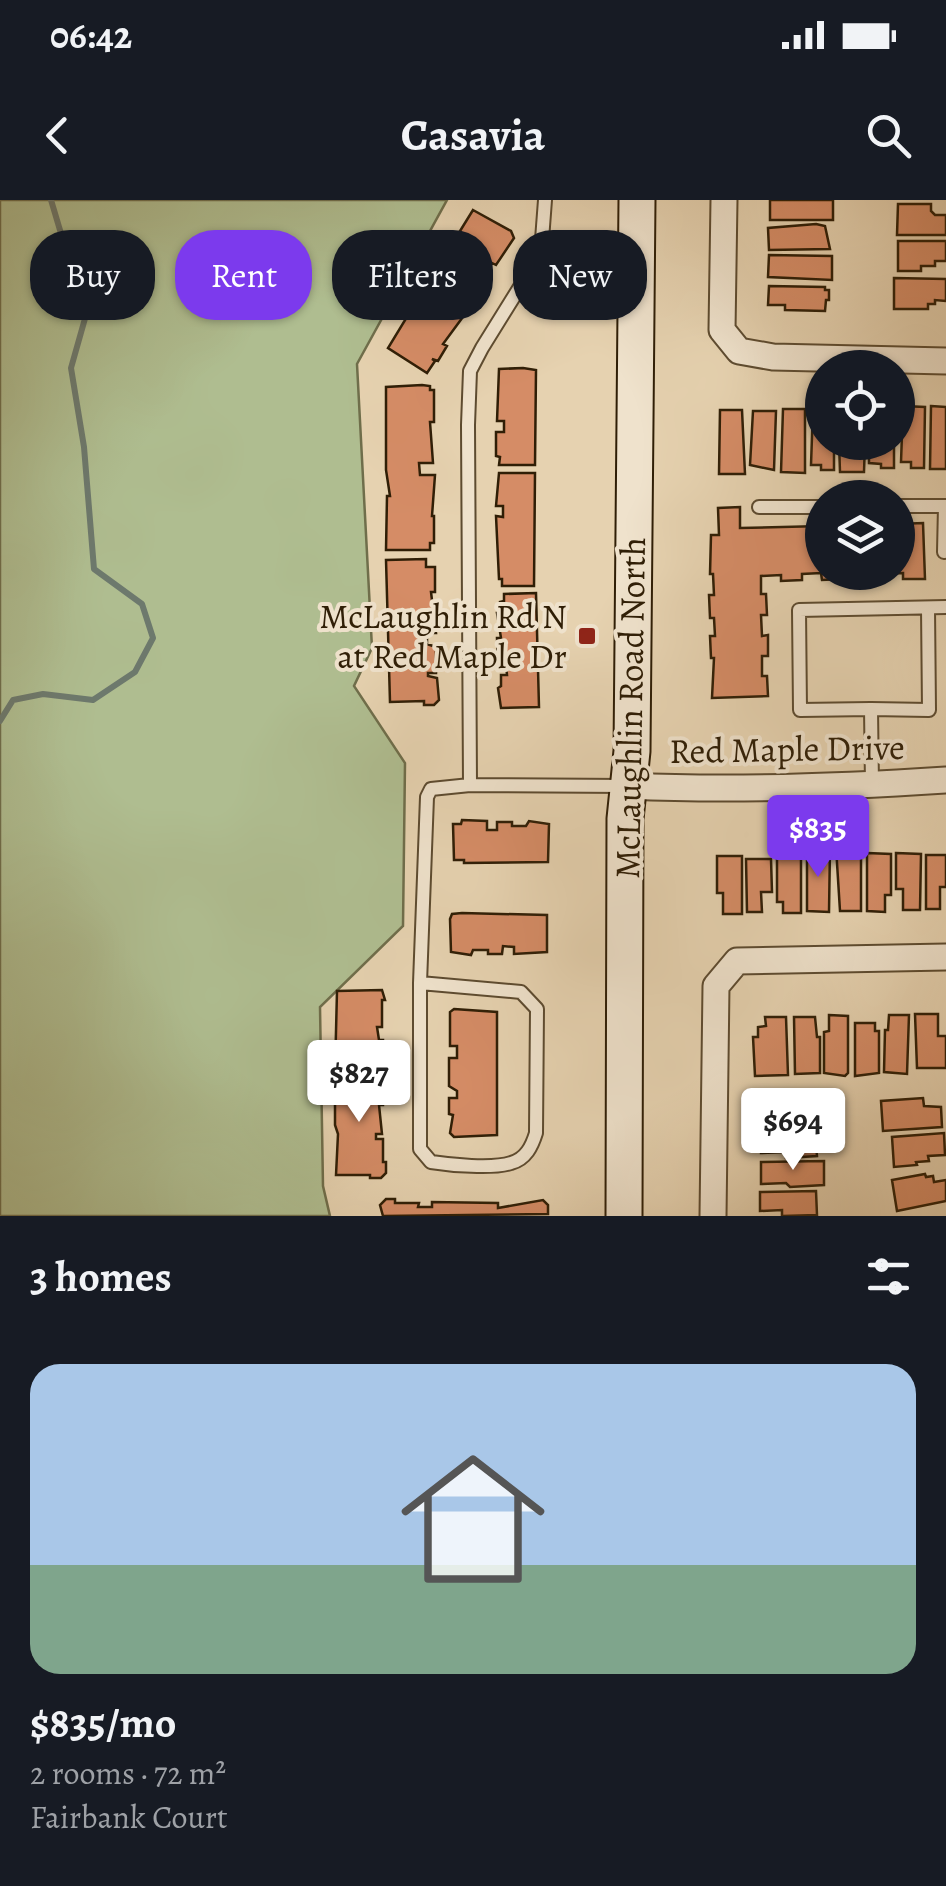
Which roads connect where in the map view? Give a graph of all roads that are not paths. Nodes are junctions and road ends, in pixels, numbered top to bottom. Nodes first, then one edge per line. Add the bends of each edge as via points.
1 (545, 200) edge
2 (637, 200) edge
3 (724, 200) edge
4 (946, 361) edge
5 (915, 506) edge
6 (946, 506) edge
7 (759, 507) dead end
8 (805, 507) edge
9 (944, 552) edge
10 (928, 608) junction
11 (946, 608) edge
12 (871, 709) junction
13 (946, 780) edge
14 (470, 784) junction
15 (872, 785) junction
16 (629, 786) junction
17 (946, 958) edge
18 (420, 983) junction
19 (624, 1216) edge
20 (713, 1216) edge

1 - 14 lane via 541,254 470,372
2 - 16 main road, McLaughlin Road North
3 - 4 street via 722,330 739,350 773,357
5 - 6 lane
6 - 9 lane
7 - 8 lane
10 - 11 lane
10 - 12 lane via 929,710
10 - 12 lane via 800,610 800,710
12 - 15 lane
13 - 15 street, Red Maple Drive
14 - 16 lane
14 - 18 lane via 440,785 426,797
15 - 16 street, Red Maple Drive
16 - 19 main road, McLaughlin Road North
17 - 20 street via 738,961 716,986
18 - 18 lane via 521,992 537,1009 536,1133 531,1148 510,1164 445,1165 431,1162 420,1149

